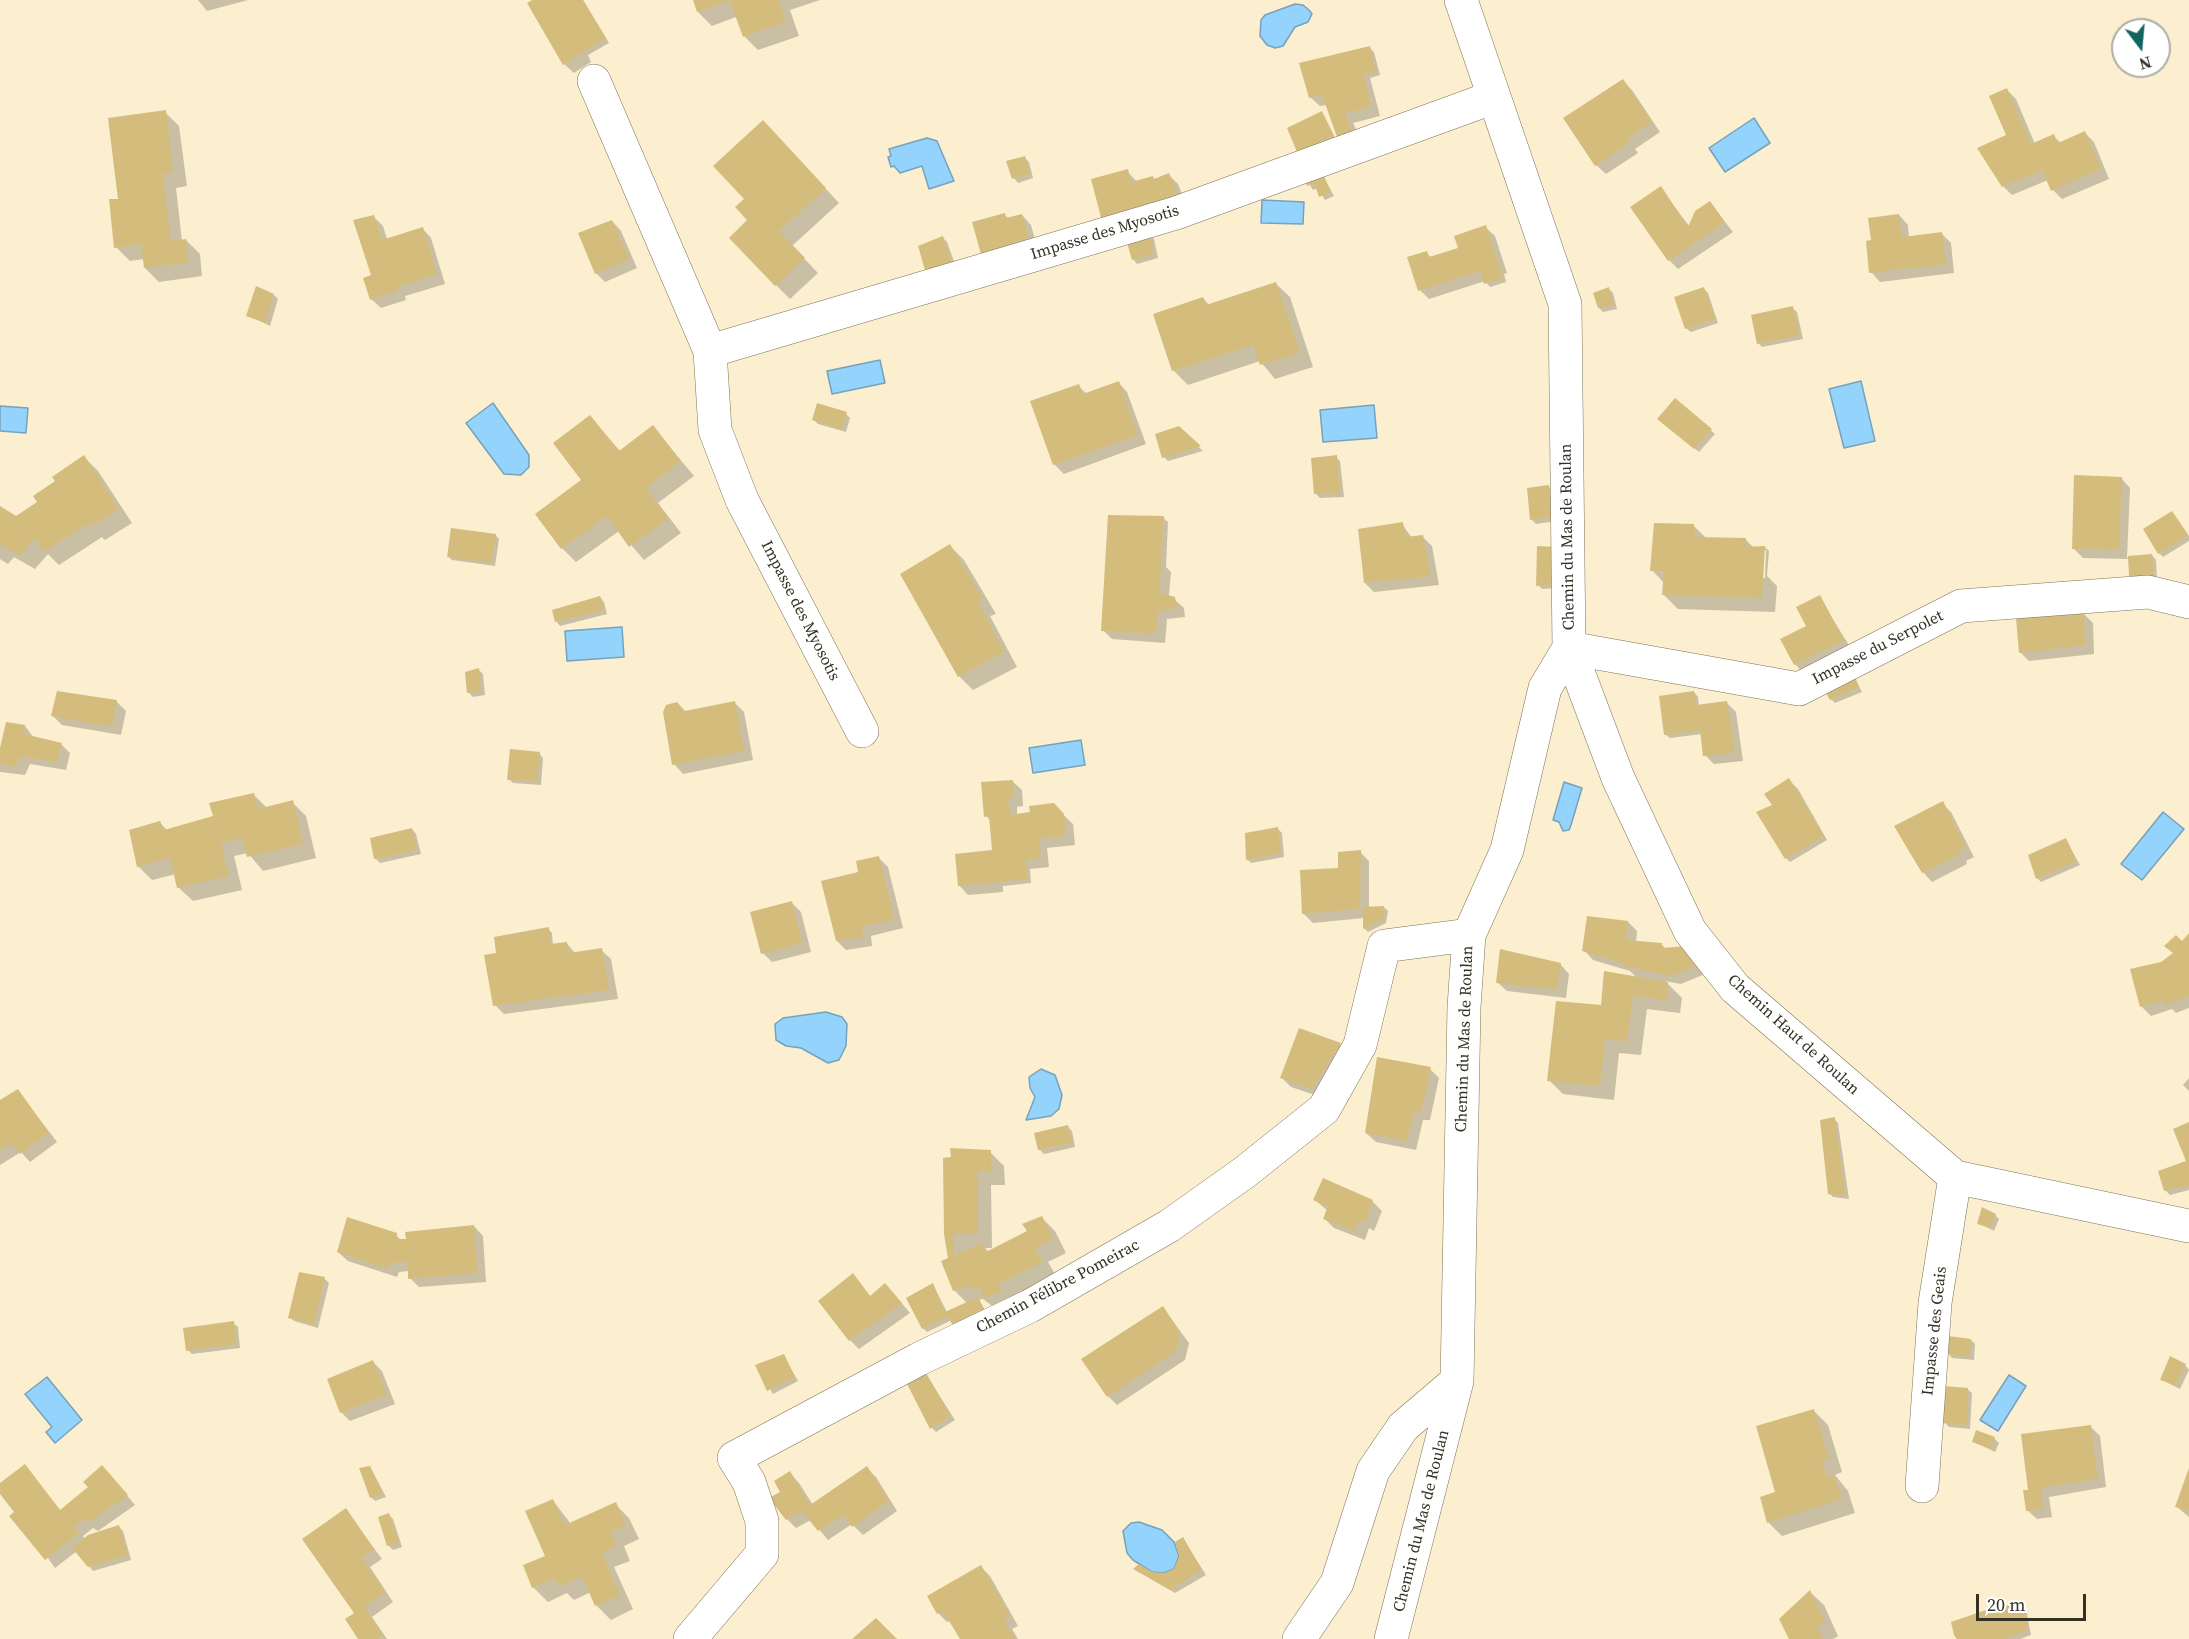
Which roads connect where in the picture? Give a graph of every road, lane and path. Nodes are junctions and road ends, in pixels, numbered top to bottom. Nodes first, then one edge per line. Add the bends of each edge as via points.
1 (1461, 0) edge
2 (594, 81) dead end
3 (1494, 97) junction
4 (710, 351) junction
5 (2189, 602) edge
6 (1569, 648) junction
7 (862, 731) dead end
8 (1469, 935) junction
9 (1955, 1177) junction
10 (2189, 1226) edge
11 (1457, 1382) junction
12 (1922, 1486) dead end
13 (690, 1639) edge
14 (1299, 1639) edge
15 (1391, 1639) edge

1 - 3 street, Chemin du Mas de Roulan
2 - 4 street, Impasse des Myosotis
3 - 4 street, Impasse des Myosotis via 1176,213
3 - 6 street, Chemin du Mas de Roulan via 1565,304
4 - 7 street, Impasse des Myosotis via 715,430 742,500
5 - 6 street, Impasse du Serpolet via 2148,592 1961,606 1798,689
6 - 8 street, Chemin du Mas de Roulan via 1545,688 1507,850
6 - 9 street, Chemin Haut de Roulan via 1618,778 1690,931 1735,988
8 - 11 street, Chemin du Mas de Roulan via 1464,1007
8 - 13 street, Chemin Félibre Pomeirac via 1384,946 1360,1045 1324,1109 1207,1199 1169,1226 1030,1306 919,1359 734,1458 749,1482 762,1521 762,1554
9 - 10 street, Chemin Haut de Roulan
9 - 12 street, Impasse des Geais via 1935,1303
11 - 14 street via 1403,1427 1373,1471 1337,1583
11 - 15 street, Chemin du Mas de Roulan

